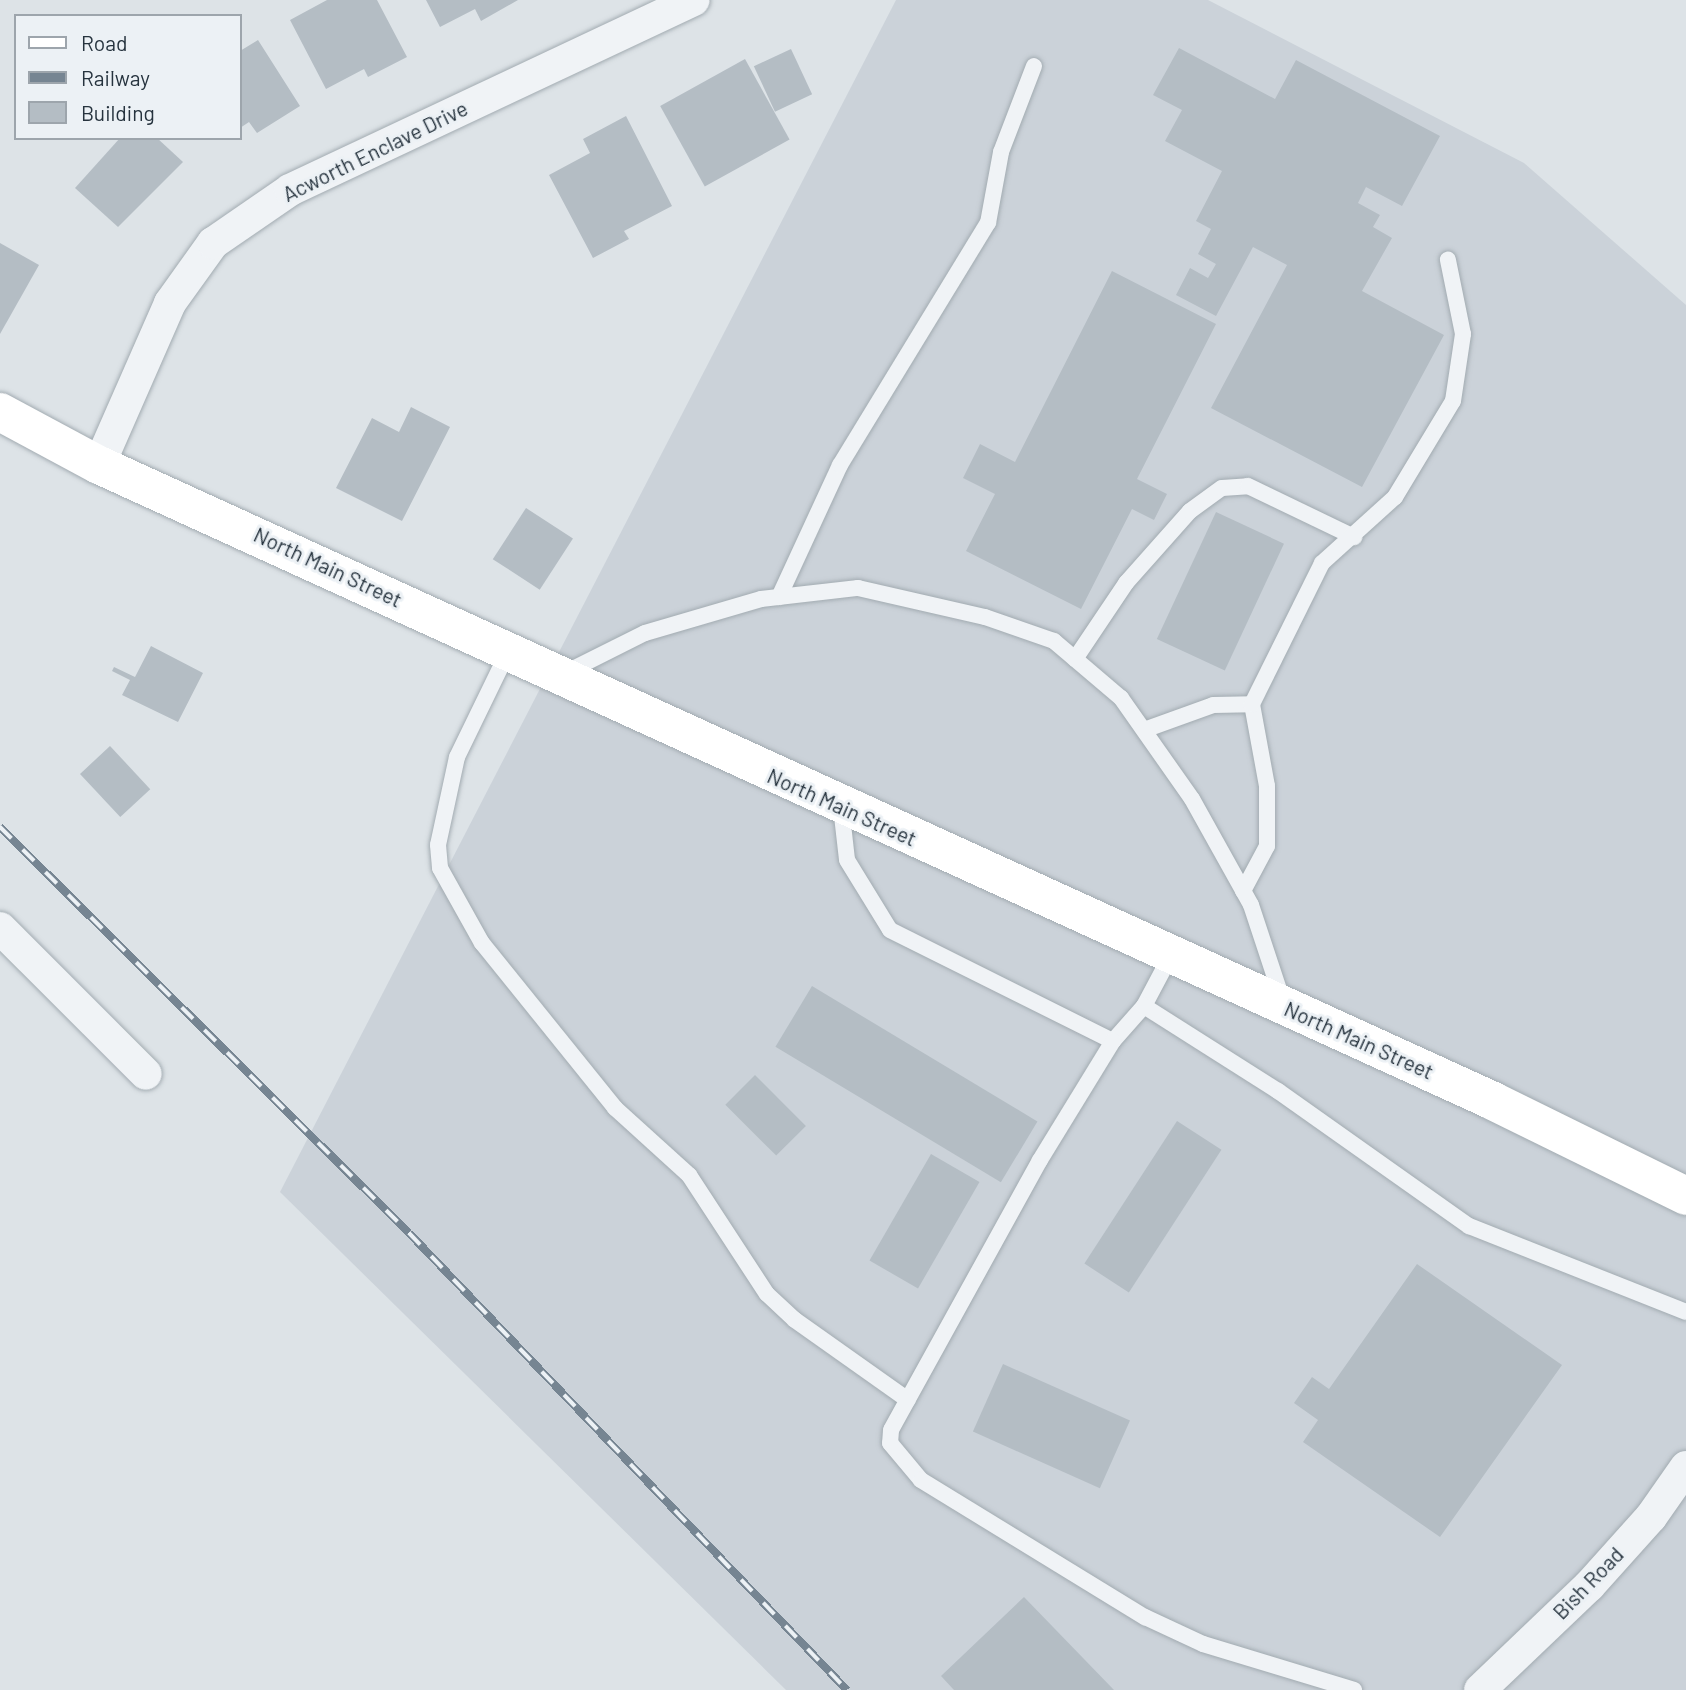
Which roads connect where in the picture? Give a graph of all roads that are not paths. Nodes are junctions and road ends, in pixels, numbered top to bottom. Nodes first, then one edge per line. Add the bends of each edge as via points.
1 (694, 0) edge
2 (1034, 66) dead end
3 (1448, 260) dead end
4 (0, 412) edge
5 (99, 465) junction
6 (1354, 537) junction
7 (779, 597) junction
8 (509, 652) junction
9 (1075, 659) junction
10 (559, 676) junction
11 (1252, 704) junction
12 (1144, 730) junction
13 (841, 807) junction
14 (1243, 891) junction
15 (0, 928) edge
16 (1171, 955) junction
17 (1144, 1006) junction
18 (1285, 1007) junction
19 (1114, 1041) junction
20 (146, 1074) dead end
21 (1686, 1196) edge
22 (1686, 1312) edge
23 (908, 1400) junction
24 (1686, 1467) edge
25 (1354, 1690) edge
26 (1480, 1690) edge

1 - 5 street, Acworth Enclave Drive via 290,190 213,243 170,303
2 - 7 lane via 1001,152 988,223 840,465
3 - 6 lane via 1463,334 1453,401 1403,486
4 - 5 main road, North Main Street
5 - 8 main road, North Main Street
6 - 9 lane via 1248,486 1222,488 1190,511 1126,583
6 - 11 lane via 1322,563
7 - 9 lane via 858,588 985,617 1054,640
7 - 10 lane via 645,633
8 - 10 main road, North Main Street
8 - 23 lane via 457,757 438,845 440,868 482,943 615,1108 689,1175 767,1294
9 - 12 lane via 1121,698
10 - 13 main road, North Main Street
11 - 12 lane via 1213,705
11 - 14 lane via 1267,786 1267,846
12 - 14 lane via 1192,799
13 - 16 main road, North Main Street
13 - 19 lane via 847,860 890,930
14 - 18 lane
15 - 20 street
16 - 17 lane
16 - 18 main road, North Main Street
17 - 19 lane
17 - 22 lane via 1278,1091 1469,1226
18 - 21 main road, North Main Street
19 - 23 lane via 1040,1160
23 - 25 lane via 890,1443 921,1480 1145,1617 1203,1644
24 - 26 street, Bish Road via 1589,1586

